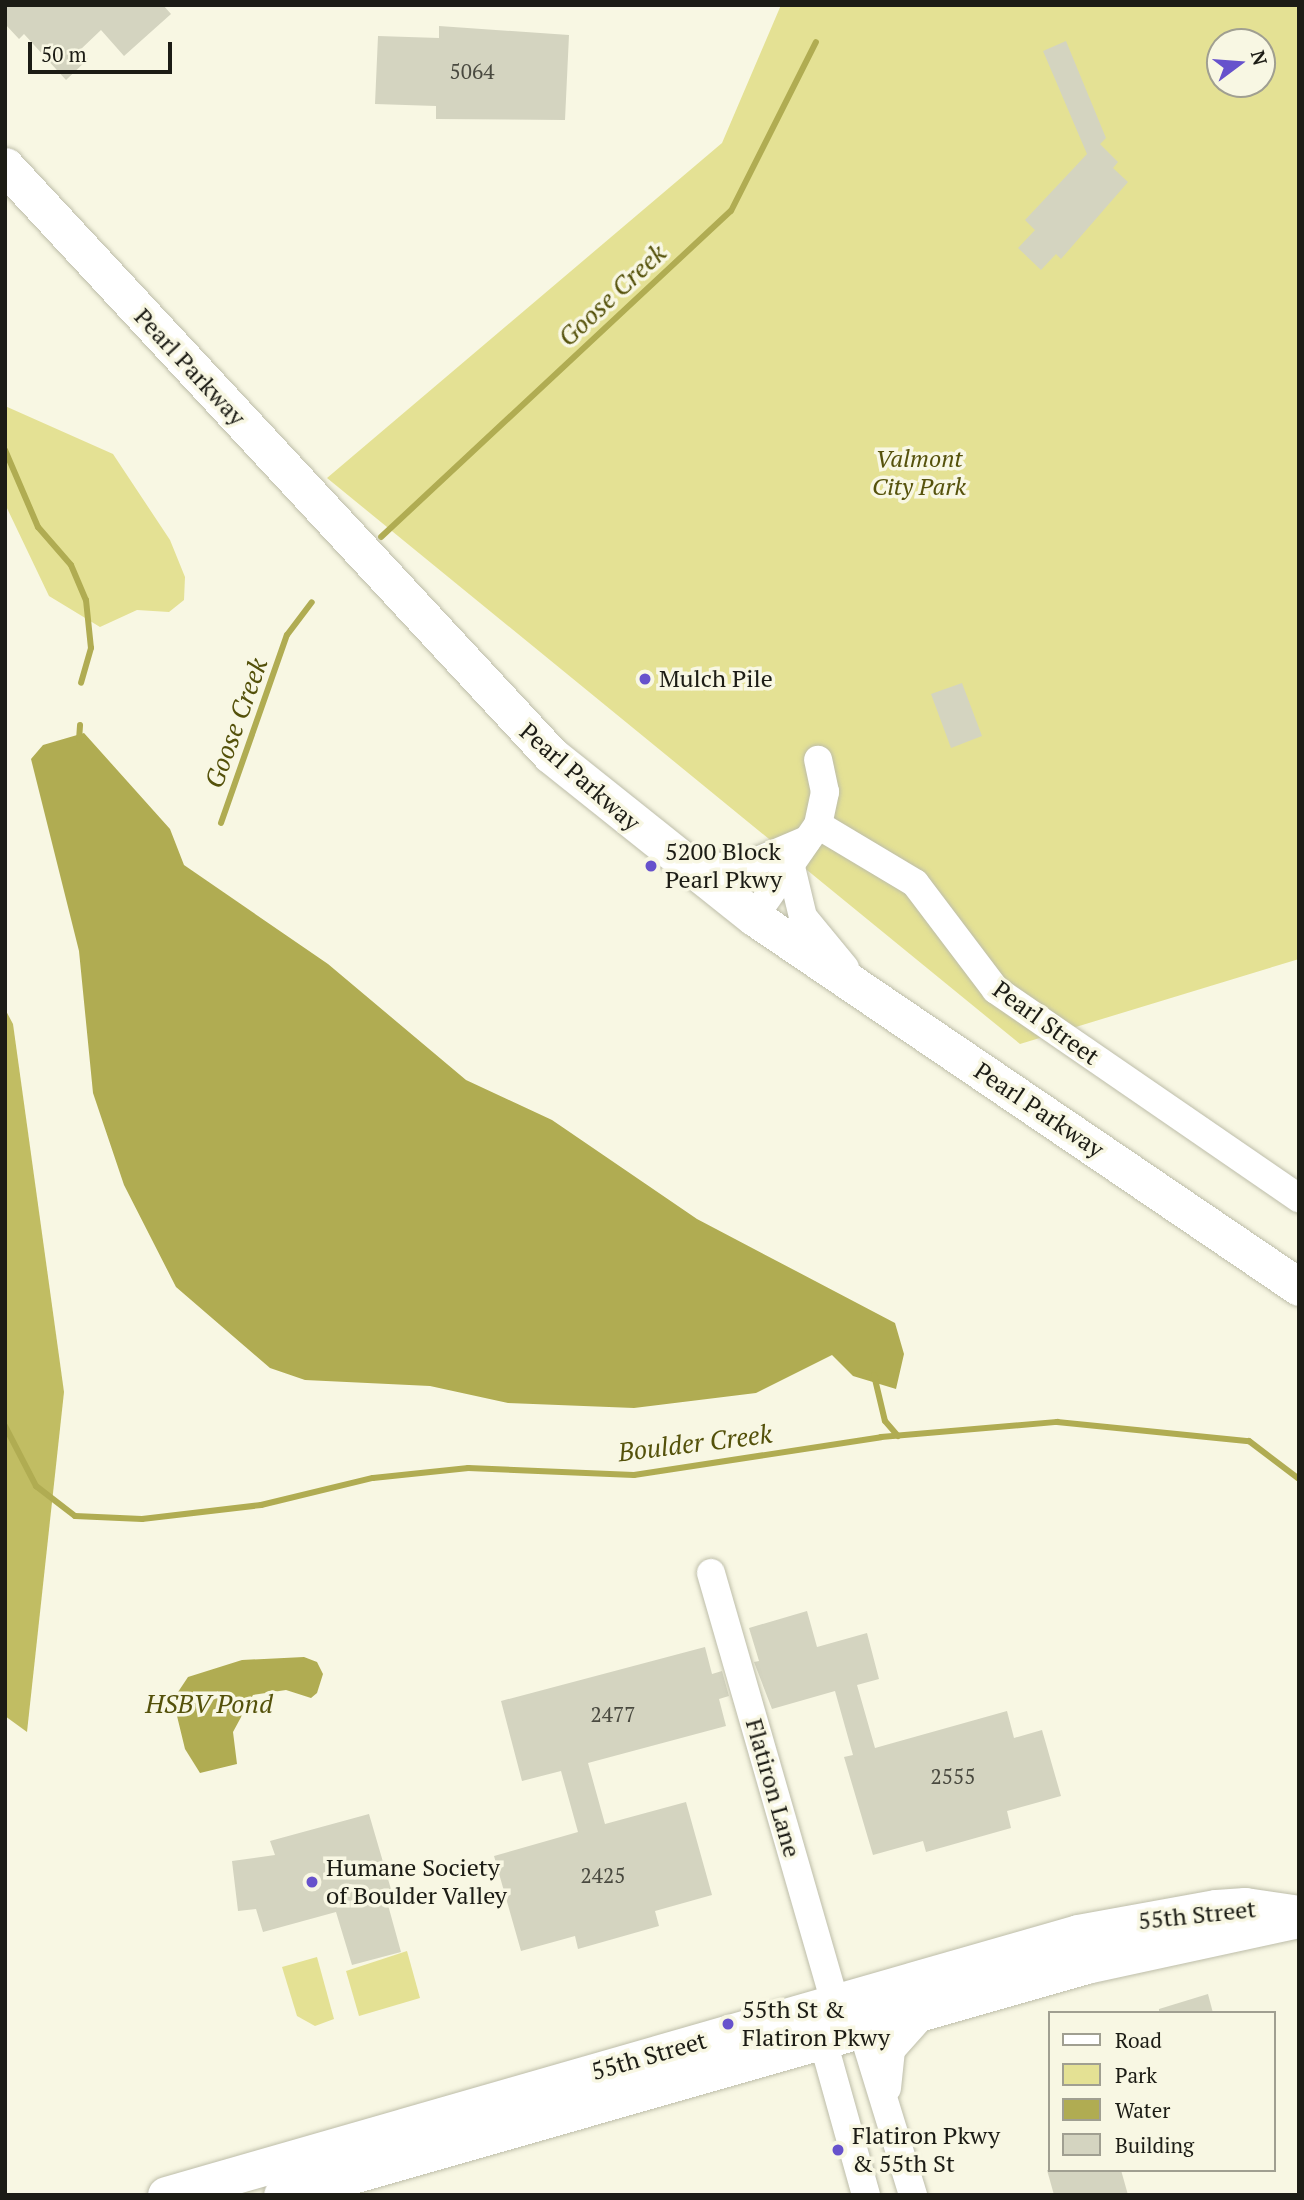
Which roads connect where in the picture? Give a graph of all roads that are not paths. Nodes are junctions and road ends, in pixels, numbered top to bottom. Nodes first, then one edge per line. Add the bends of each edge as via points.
1 (5, 166) edge
2 (818, 761) dead end
3 (814, 832) junction
4 (679, 860) junction
5 (790, 867) junction
6 (754, 917) junction
7 (868, 993) junction
8 (1299, 1198) edge
9 (1299, 1287) edge
10 (711, 1573) dead end
11 (1299, 1916) edge
12 (835, 2002) junction
13 (929, 2010) junction
14 (862, 2029) junction
15 (823, 2041) junction
16 (892, 2125) junction
17 (166, 2195) edge
18 (282, 2195) edge
19 (866, 2195) edge
20 (913, 2195) edge

1 - 4 main road, Pearl Parkway via 499,704 551,755
2 - 3 street via 825,792
3 - 4 street via 739,869 709,869
3 - 5 street
3 - 8 street, Pearl Street via 915,883 996,990
4 - 6 main road, Pearl Parkway
5 - 6 street
5 - 7 street via 795,900 806,923
6 - 7 main road, Pearl Parkway
7 - 9 main road, Pearl Parkway
10 - 12 street, Flatiron Lane
11 - 12 main road, 55th Street via 1245,1906 1148,1918
11 - 13 main road, 55th Street via 1121,1955
12 - 14 street
12 - 15 street via 825,2013
12 - 17 main road, 55th Street
13 - 14 main road, 55th Street
13 - 16 street via 908,2025 890,2052 886,2075
14 - 15 main road, 55th Street
14 - 16 street
15 - 18 main road, 55th Street
15 - 19 street
16 - 20 street

